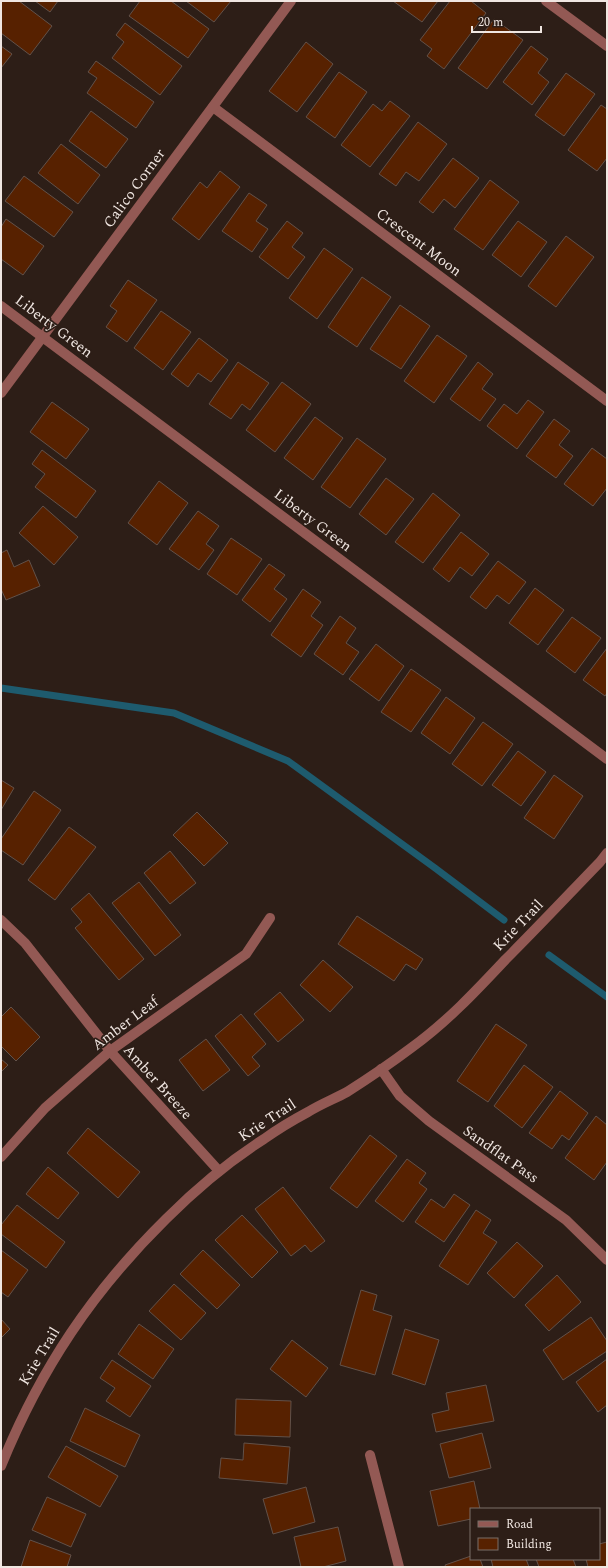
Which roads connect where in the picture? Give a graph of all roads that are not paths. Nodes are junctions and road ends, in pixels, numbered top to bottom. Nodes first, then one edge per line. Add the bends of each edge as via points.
1 (291, 1) edge
2 (546, 1) edge
3 (607, 46) edge
4 (213, 107) junction
5 (1, 306) edge
6 (42, 337) junction
7 (1, 393) edge
8 (606, 397) edge
9 (607, 759) edge
10 (607, 853) edge
11 (270, 918) dead end
12 (1, 920) edge
13 (110, 1051) junction
14 (381, 1068) junction
15 (1, 1157) edge
16 (219, 1171) junction
17 (607, 1260) edge
18 (370, 1455) dead end
19 (1, 1466) edge
20 (399, 1567) edge

1 - 4 street, Calico Corner
2 - 3 street
4 - 6 street, Calico Corner
4 - 8 street, Crescent Moon
5 - 6 street, Liberty Green
6 - 7 street, Calico Corner
6 - 9 street, Liberty Green
10 - 14 street, Krie Trail via 458,1010 412,1048
11 - 13 street, Amber Leaf via 246,954
12 - 13 street, Amber Breeze via 25,943
13 - 15 street, Amber Leaf via 45,1108
13 - 16 street, Amber Breeze
14 - 16 street, Krie Trail via 346,1092 263,1139
14 - 17 street, Sandflat Pass via 400,1096 429,1121 566,1220
16 - 19 street, Krie Trail via 136,1248 78,1320 28,1405
18 - 20 street

